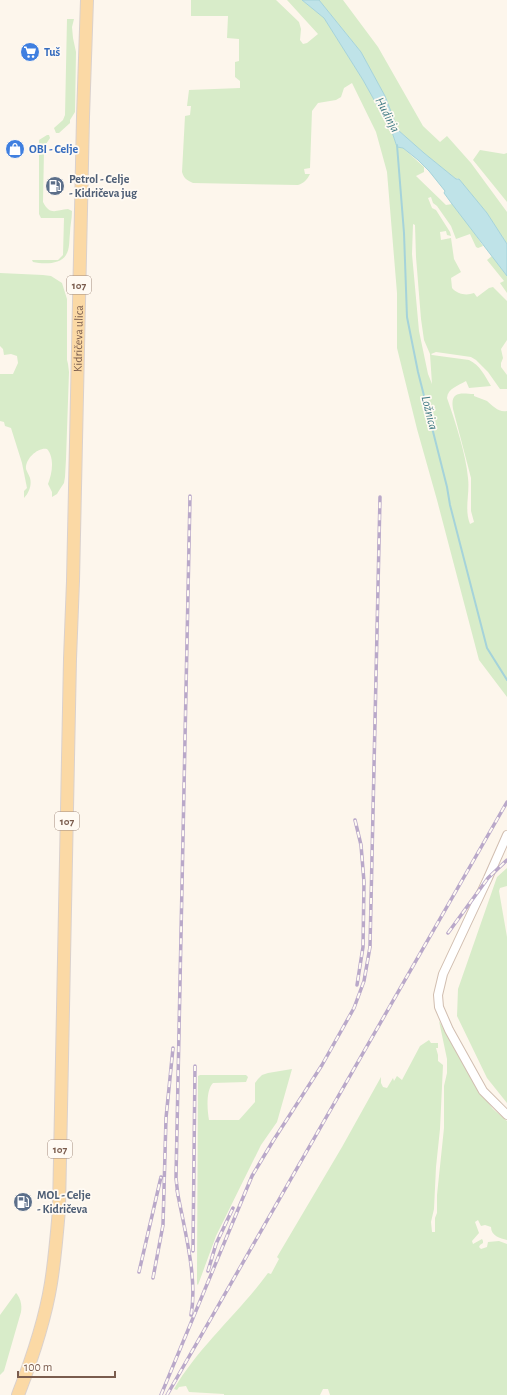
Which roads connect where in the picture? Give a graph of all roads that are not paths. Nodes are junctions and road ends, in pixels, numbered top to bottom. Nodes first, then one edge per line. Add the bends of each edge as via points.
1 (87, 0) edge
2 (507, 834) edge
3 (507, 1115) edge
4 (18, 1395) edge

1 - 4 main road, Kidričeva ulica / 107 via 57,1238 51,1284 40,1329
2 - 3 street via 443,974 438,995 439,1007 448,1030 483,1091

